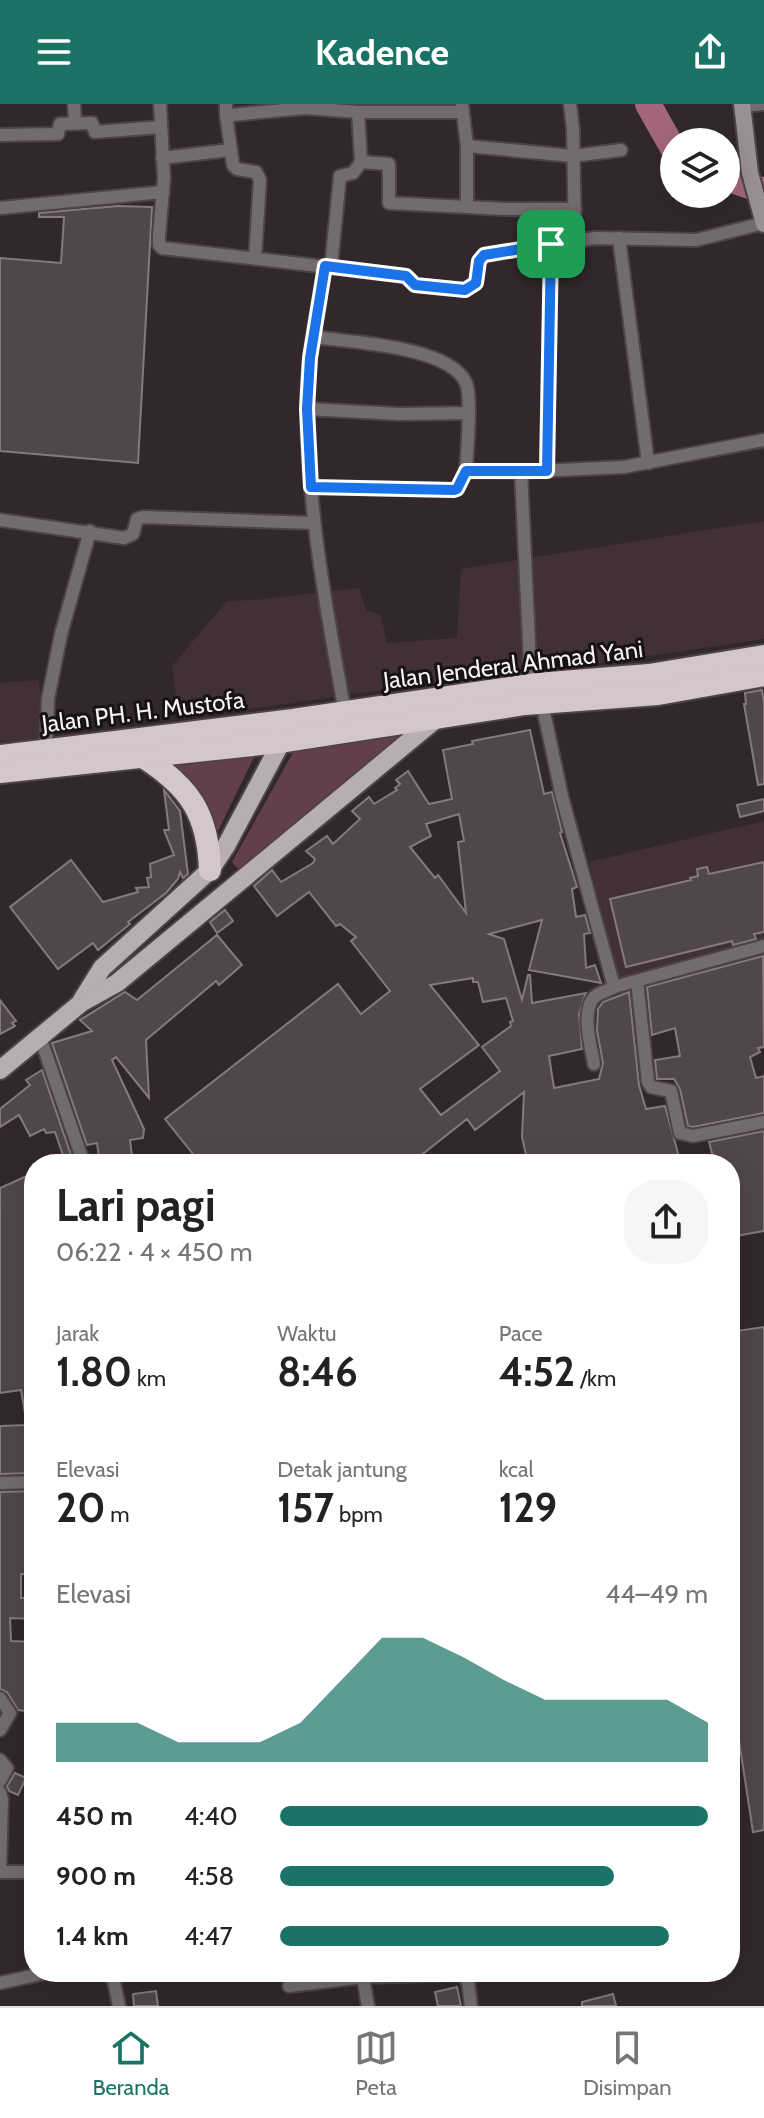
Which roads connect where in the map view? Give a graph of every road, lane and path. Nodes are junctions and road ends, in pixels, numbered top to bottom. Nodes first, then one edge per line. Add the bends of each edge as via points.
1 (74, 104) edge
2 (160, 104) edge
3 (570, 104) edge
4 (764, 104) edge
5 (742, 105) edge
6 (462, 108) edge
7 (226, 109) edge
8 (358, 112) junction
9 (75, 122) junction
10 (161, 127) junction
11 (0, 135) edge
12 (467, 146) junction
13 (230, 150) junction
14 (621, 150) dead end
15 (573, 156) junction
16 (162, 158) junction
17 (361, 162) junction
18 (163, 192) junction
19 (467, 205) junction
20 (0, 208) edge
21 (575, 209) junction
22 (764, 224) edge
23 (619, 238) junction
24 (575, 240) junction
25 (551, 244) junction
26 (255, 258) junction
27 (328, 266) junction
28 (314, 337) junction
29 (307, 409) junction
30 (467, 413) junction
31 (764, 440) edge
32 (648, 463) junction
33 (466, 471) junction
34 (547, 471) junction
35 (521, 472) junction
36 (311, 487) junction
37 (0, 520) edge
38 (314, 523) junction
39 (90, 531) junction
40 (764, 656) edge
41 (764, 675) edge
42 (536, 694) junction
43 (345, 713) junction
44 (436, 719) junction
45 (293, 720) junction
46 (280, 742) junction
47 (46, 750) junction
48 (0, 756) edge
49 (143, 757) junction
50 (0, 772) edge
51 (210, 870) junction
52 (226, 890) junction
53 (764, 946) edge
54 (637, 981) junction
55 (614, 987) junction
56 (81, 1003) junction
57 (40, 1037) junction
58 (594, 1064) dead end
59 (0, 1070) edge
60 (764, 1122) edge
61 (81, 1154) edge
62 (24, 1482) edge
63 (0, 1483) edge
64 (0, 1698) edge
65 (0, 1730) edge
66 (0, 1760) edge
67 (0, 1781) edge
68 (0, 1792) edge
69 (0, 1872) edge
70 (24, 1872) edge
71 (24, 1978) edge
72 (114, 1982) edge
73 (317, 1982) edge
74 (362, 1982) edge
75 (468, 1982) edge
76 (0, 1983) edge
77 (289, 1986) dead end
78 (119, 2006) edge
79 (368, 2006) edge
80 (471, 2006) edge

1 - 9 street
2 - 10 street
3 - 15 street
4 - 5 street
5 - 22 street via 750,173
6 - 8 street
6 - 12 street
7 - 8 street
7 - 13 street
8 - 17 street
9 - 10 street via 92,123 95,132
9 - 11 street via 60,124 58,134
10 - 16 street
12 - 15 street
12 - 19 street
13 - 16 street
13 - 26 street via 235,168 259,175
14 - 15 street
15 - 21 street
16 - 18 street
17 - 19 street via 389,164 389,203
17 - 27 street via 353,173 340,176
18 - 20 street
18 - 26 street via 160,247
19 - 21 street
21 - 24 street
22 - 23 street via 696,240
23 - 24 street
23 - 32 street
24 - 25 street
25 - 27 street via 484,255 476,283 465,290
25 - 34 street
26 - 27 street
27 - 28 street
28 - 29 street
28 - 30 street via 435,357 463,379
29 - 30 street
29 - 36 street
30 - 33 street
31 - 32 street
32 - 34 street
33 - 35 street
33 - 36 street via 454,490
34 - 35 street
35 - 42 street
36 - 38 street
37 - 39 street
38 - 39 street via 143,517 128,537
38 - 43 street
39 - 47 street via 61,634 48,699
40 - 42 highway, Jalan Jenderal Ahmad Yani
41 - 42 highway, Jalan Jenderal Ahmad Yani via 658,694
42 - 43 highway, Jalan Jenderal Ahmad Yani
42 - 44 highway, Jalan Jenderal Ahmad Yani
42 - 55 street
43 - 45 highway, Jalan Jenderal Ahmad Yani
44 - 46 highway, Jalan Jenderal Ahmad Yani
44 - 52 main road, Jalan Jenderal Ahmad Yani
45 - 46 main road, Jalan Jenderal Ahmad Yani
45 - 47 highway, Jalan PH. H. Mustofa
46 - 49 highway, Jalan PH. H. Mustofa
46 - 51 main road, Jalan Jenderal Ahmad Yani
47 - 48 highway, Jalan PH. H. Mustofa
49 - 50 highway, Jalan PH. H. Mustofa
49 - 51 highway via 195,804 207,833
51 - 52 main road
51 - 56 main road, Jalan Jenderal Ahmad Yani via 102,968
52 - 56 main road, Jalan Jenderal Ahmad Yani via 117,983
53 - 54 street
54 - 55 street
54 - 60 street via 648,1082 671,1091 680,1133 693,1136
55 - 58 street via 592,1000 587,1016
56 - 57 main road, Jalan Jenderal Ahmad Yani
57 - 59 main road, Jalan Jenderal Ahmad Yani
57 - 61 street
62 - 63 street
64 - 65 street via 10,1713
66 - 67 street via 7,1766
68 - 69 street
69 - 70 street
71 - 76 street
72 - 78 street
73 - 77 street
74 - 79 street
75 - 80 street

